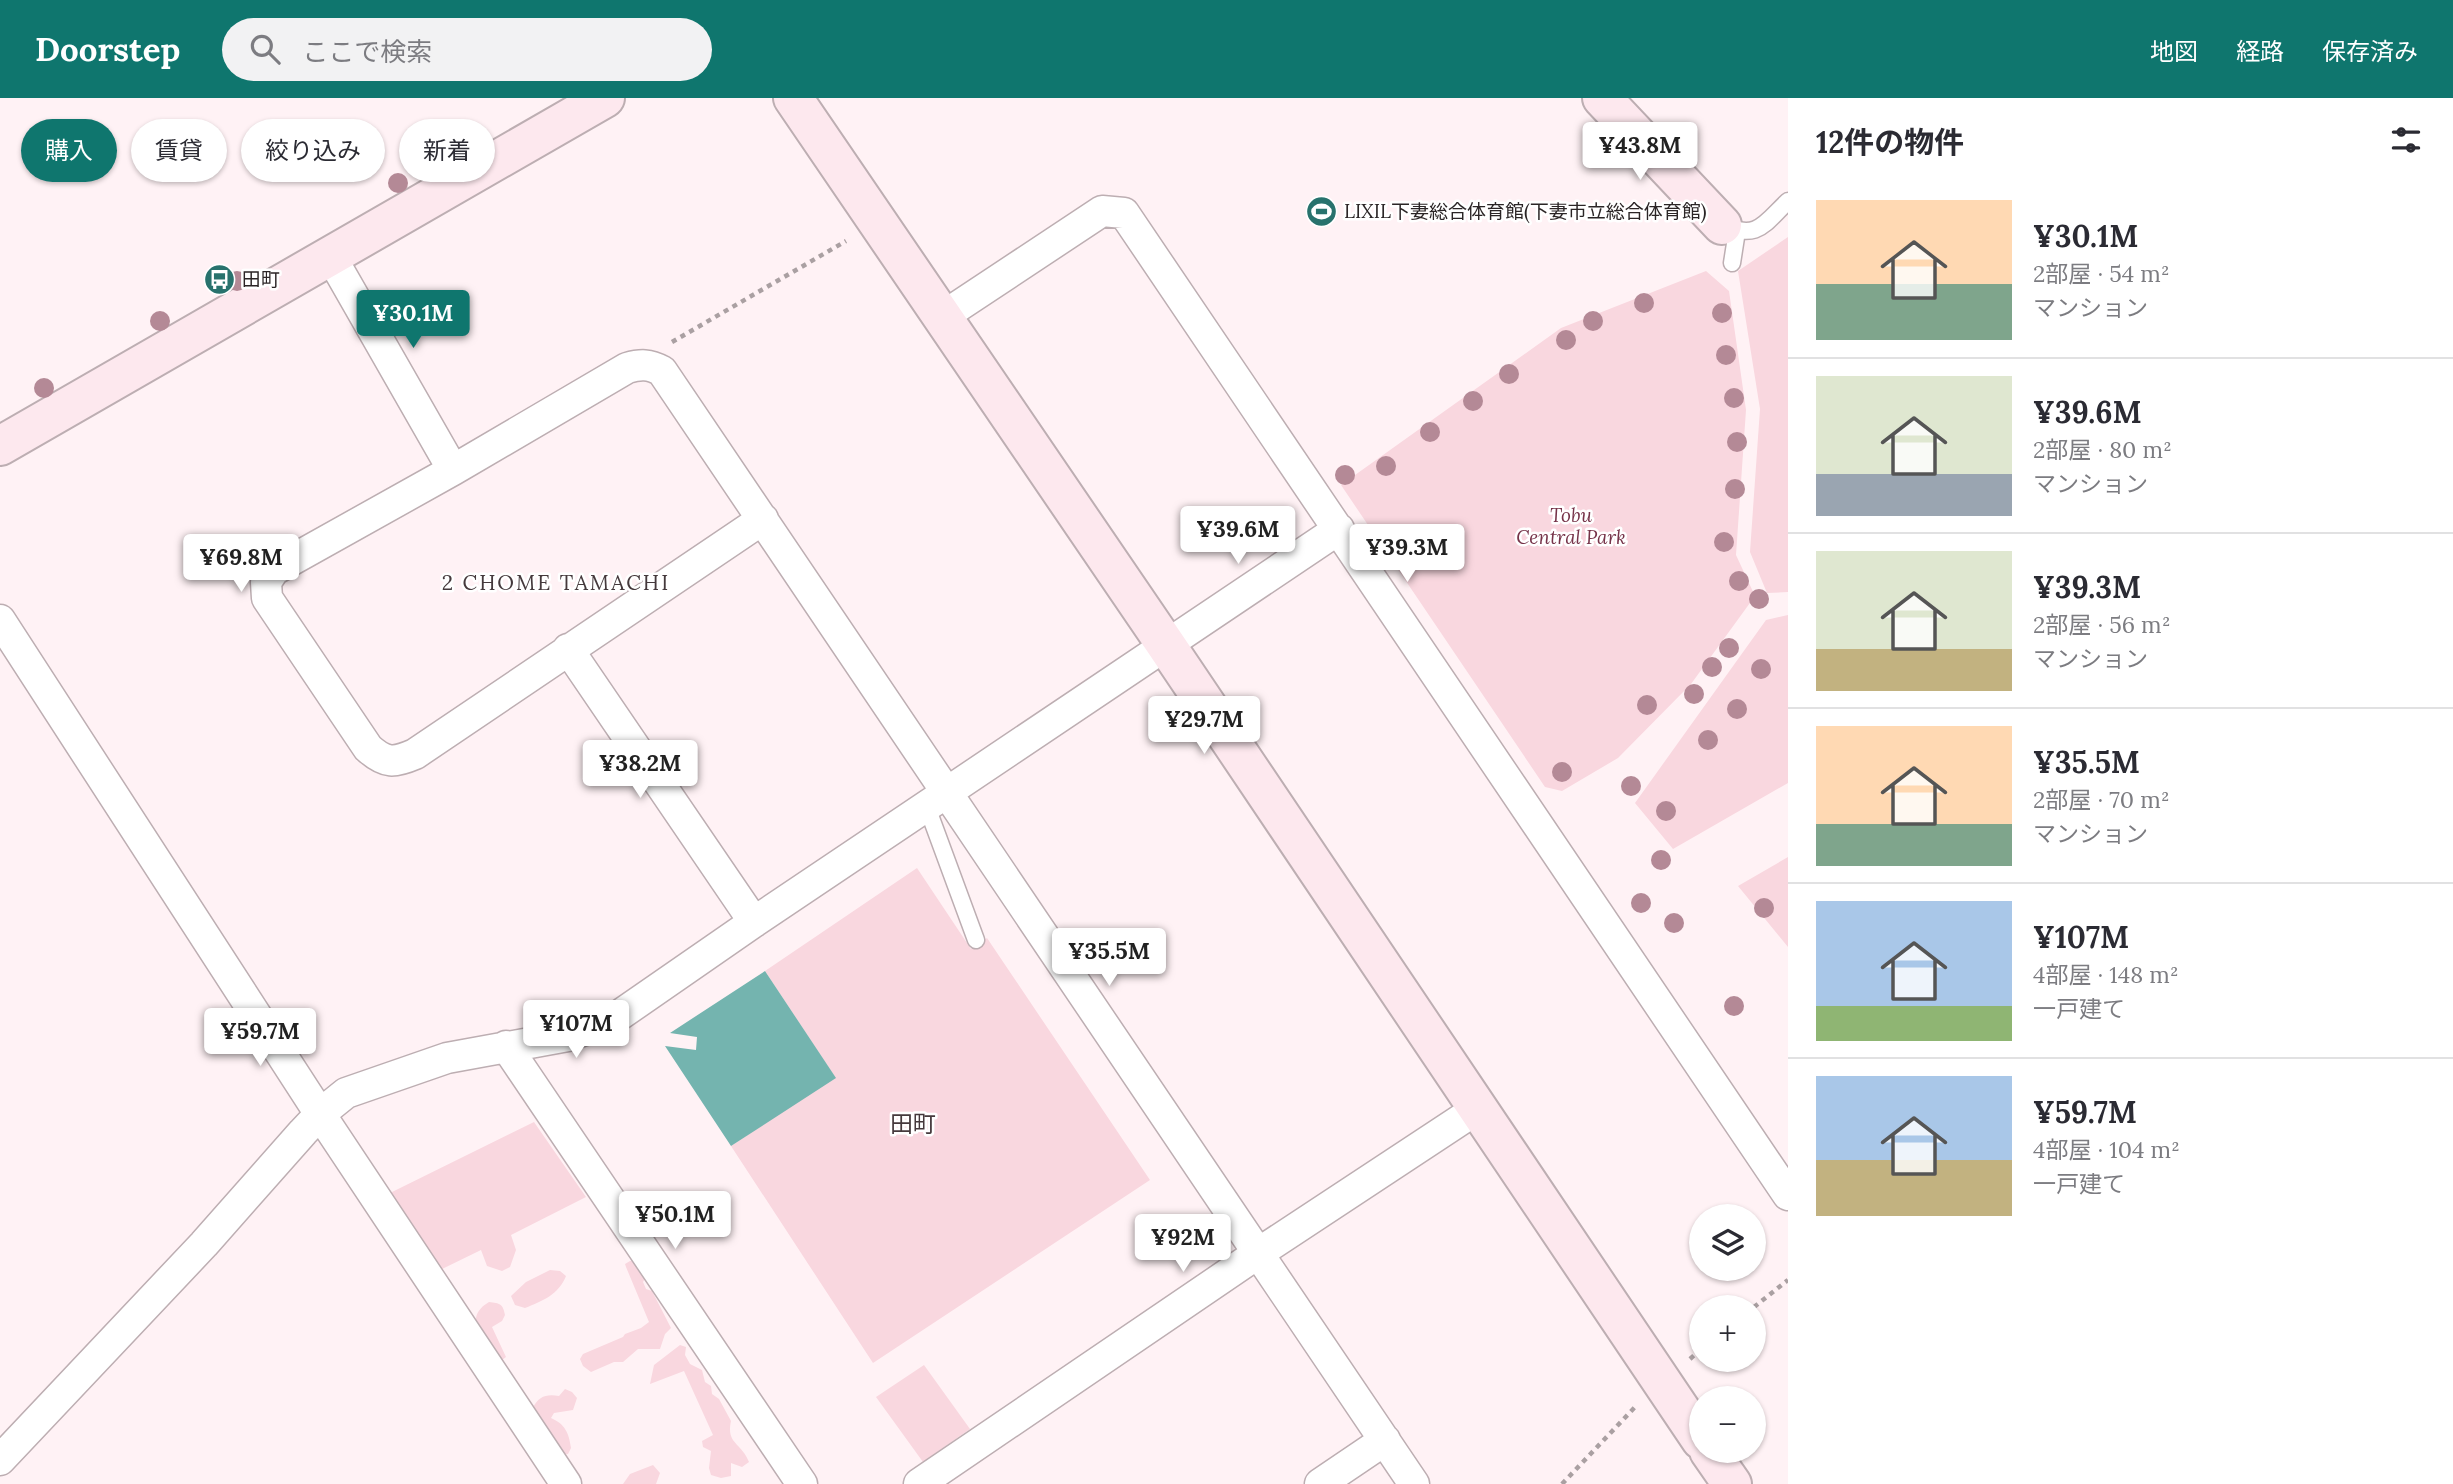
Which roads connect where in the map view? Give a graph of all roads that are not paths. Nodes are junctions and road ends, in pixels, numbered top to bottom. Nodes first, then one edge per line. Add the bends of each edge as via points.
1 (605, 98) edge
2 (793, 98) edge
3 (1602, 98) edge
4 (1788, 201) edge
5 (1729, 228) junction
6 (330, 255) junction
7 (1732, 262) dead end
8 (942, 317) junction
9 (0, 446) edge
10 (453, 470) junction
11 (763, 519) junction
12 (1339, 529) junction
13 (0, 620) edge
14 (1166, 645) junction
15 (568, 649) junction
16 (937, 800) junction
17 (754, 922) junction
18 (976, 940) dead end
19 (506, 1046) junction
20 (1476, 1109) junction
21 (320, 1114) junction
22 (1788, 1195) edge
23 (1257, 1254) junction
24 (1689, 1422) edge
25 (1385, 1440) junction
26 (0, 1460) edge
27 (1717, 1463) edge
28 (566, 1484) edge
29 (802, 1484) edge
30 (919, 1484) edge
31 (1320, 1484) edge
32 (1414, 1484) edge
33 (1732, 1484) edge

1 - 6 street
2 - 8 street
3 - 5 street
4 - 5 lane via 1758,229 1748,233
5 - 7 lane
6 - 9 street
6 - 10 street
8 - 12 street via 1102,211 1124,213
8 - 14 street
10 - 11 street via 627,368 650,365 662,371
10 - 15 street via 274,569 266,582 267,598 368,748 381,760 398,761 415,754
11 - 15 street
11 - 16 street
12 - 14 street
12 - 22 street
13 - 21 street
14 - 16 street
14 - 20 street
15 - 17 street
16 - 17 street
16 - 18 lane
16 - 23 street
17 - 19 street via 611,1021 568,1035
19 - 21 street via 397,1074 346,1093
19 - 29 street
20 - 23 street
20 - 24 street
21 - 26 street
21 - 28 street
23 - 25 street
23 - 30 street
25 - 31 street
25 - 32 street
27 - 33 street

